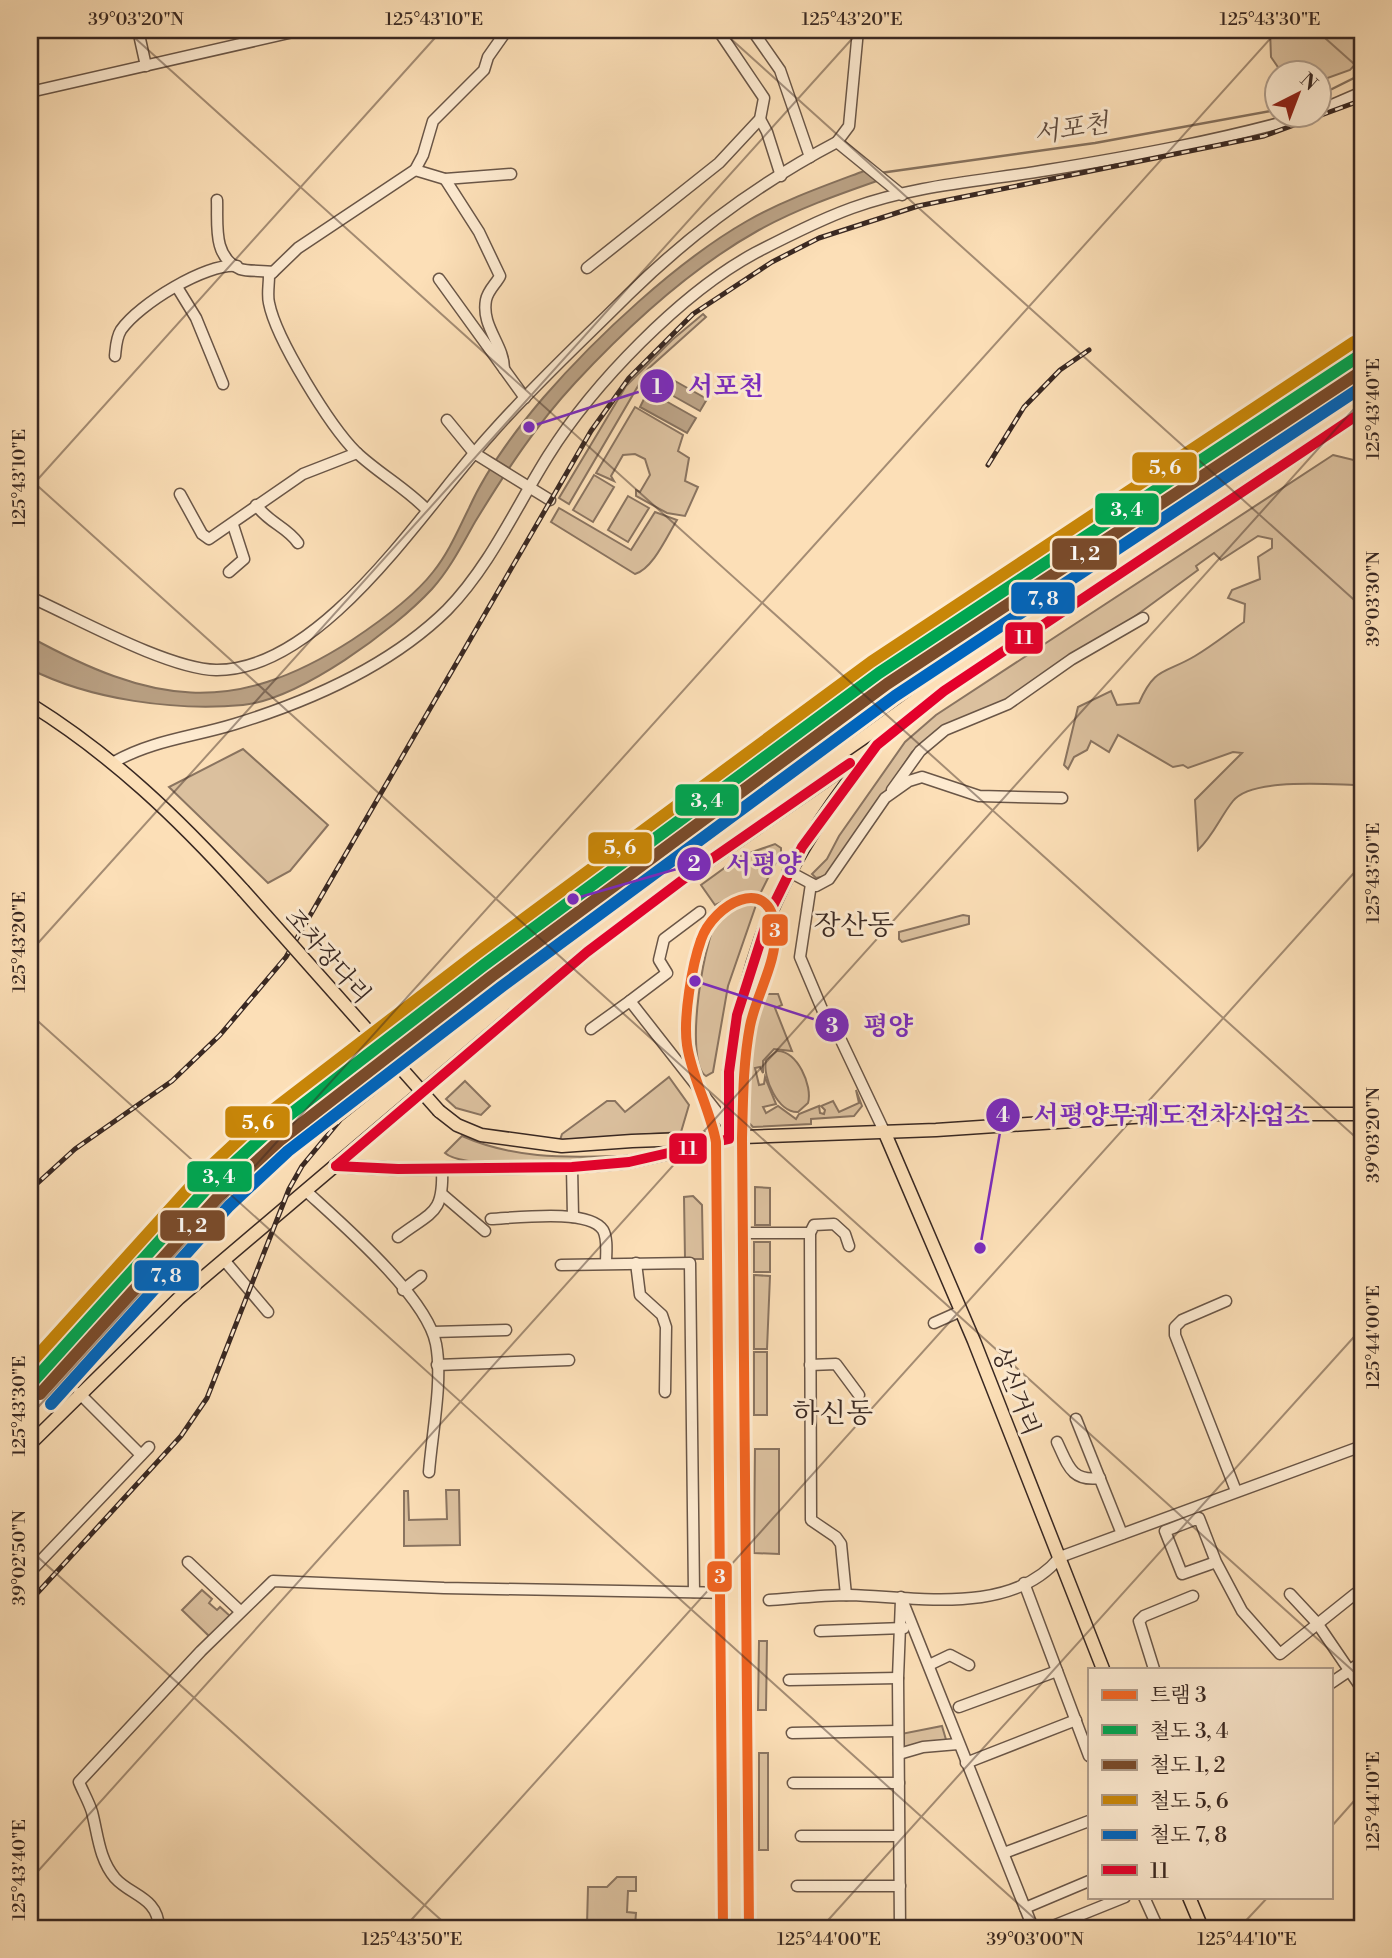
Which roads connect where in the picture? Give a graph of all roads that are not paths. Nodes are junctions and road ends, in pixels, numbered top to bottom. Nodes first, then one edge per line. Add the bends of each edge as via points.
1 (138, 30) edge
2 (302, 30) edge
3 (507, 30) edge
4 (719, 30) edge
5 (752, 30) edge
6 (858, 30) edge
7 (146, 66) junction
8 (30, 92) edge
9 (1362, 92) edge
10 (1332, 105) edge
11 (760, 119) junction
12 (1262, 126) edge
13 (836, 142) junction
14 (810, 157) junction
15 (415, 170) junction
16 (511, 174) dead end
17 (780, 176) junction
18 (445, 179) junction
19 (902, 195) junction
20 (217, 200) dead end
21 (237, 267) junction
22 (587, 268) dead end
23 (272, 272) junction
24 (439, 279) dead end
25 (177, 287) junction
26 (114, 356) dead end
27 (504, 369) junction
28 (223, 384) dead end
29 (525, 398) junction
30 (1362, 412) edge
31 (447, 420) dead end
32 (357, 453) junction
33 (474, 453) junction
34 (530, 487) junction
35 (180, 494) dead end
36 (550, 500) dead end
37 (256, 505) junction
38 (427, 510) junction
39 (233, 525) junction
40 (298, 543) dead end
41 (229, 572) dead end
42 (30, 597) edge
43 (1143, 618) dead end
44 (30, 704) edge
45 (877, 745) junction
46 (114, 762) junction
47 (885, 798) junction
48 (1062, 798) dead end
49 (788, 872) junction
50 (811, 884) junction
51 (700, 912) dead end
52 (630, 1001) junction
53 (591, 1029) dead end
54 (1362, 1114) edge
55 (884, 1131) junction
56 (728, 1132) junction
57 (337, 1166) junction
58 (572, 1167) junction
59 (442, 1168) junction
60 (306, 1191) junction
61 (443, 1195) junction
62 (573, 1217) junction
63 (491, 1219) dead end
64 (485, 1231) dead end
65 (730, 1233) junction
66 (810, 1233) junction
67 (398, 1237) dead end
68 (849, 1246) dead end
69 (224, 1260) junction
70 (606, 1263) junction
71 (636, 1263) junction
72 (561, 1265) dead end
73 (421, 1276) dead end
74 (403, 1290) junction
75 (1226, 1301) dead end
76 (961, 1311) junction
77 (268, 1312) dead end
78 (934, 1323) dead end
79 (506, 1330) dead end
80 (433, 1332) junction
81 (569, 1360) dead end
82 (437, 1365) junction
83 (810, 1365) junction
84 (665, 1392) dead end
85 (79, 1393) junction
86 (859, 1395) dead end
87 (1076, 1419) dead end
88 (1057, 1442) dead end
89 (30, 1444) edge
90 (1362, 1446) edge
91 (429, 1472) dead end
92 (1100, 1478) junction
93 (1236, 1491) junction
94 (1122, 1534) junction
95 (1060, 1557) junction
96 (188, 1562) dead end
97 (1216, 1562) junction
98 (30, 1572) edge
99 (1024, 1583) junction
100 (694, 1592) junction
101 (734, 1592) junction
102 (1290, 1594) dead end
103 (1355, 1594) dead end
104 (846, 1595) junction
105 (1194, 1596) dead end
106 (901, 1597) junction
107 (769, 1600) dead end
108 (240, 1611) junction
109 (1317, 1623) junction
110 (914, 1628) junction
111 (898, 1629) junction
112 (820, 1631) dead end
113 (1362, 1662) edge
114 (929, 1665) junction
115 (969, 1665) dead end
116 (1103, 1668) edge
117 (1154, 1668) edge
118 (1350, 1670) junction
119 (1058, 1671) junction
120 (898, 1678) junction
121 (789, 1680) dead end
122 (1332, 1682) edge
123 (1362, 1689) edge
124 (959, 1707) dead end
125 (1076, 1720) junction
126 (898, 1731) junction
127 (792, 1733) dead end
128 (958, 1744) junction
129 (1088, 1753) edge
130 (899, 1754) junction
131 (965, 1763) junction
132 (793, 1783) dead end
133 (899, 1783) junction
134 (1088, 1821) edge
135 (801, 1836) dead end
136 (899, 1836) junction
137 (1004, 1853) junction
138 (1088, 1881) edge
139 (797, 1886) dead end
140 (900, 1886) junction
141 (1123, 1898) edge
142 (1144, 1898) edge
143 (1189, 1898) edge
144 (1025, 1908) junction
145 (159, 1928) edge
146 (736, 1928) edge
147 (900, 1928) edge
148 (1033, 1928) edge
149 (1048, 1928) edge
150 (1158, 1928) edge
151 (1202, 1928) edge

1 - 7 street
2 - 7 street
3 - 15 street via 484,70 433,121
4 - 11 street via 764,98
5 - 14 street via 780,70
6 - 13 street via 849,126
7 - 8 street
9 - 10 street
11 - 17 street
11 - 22 street via 699,181
12 - 19 street via 1129,155 938,185
13 - 14 street
13 - 19 street
14 - 17 street
15 - 18 street
15 - 23 street via 298,247
16 - 18 street
17 - 29 street via 678,250
18 - 27 street via 480,232 499,276 488,293 486,318
19 - 34 street via 853,208 798,232 752,255 701,291 628,356 571,423
20 - 21 street via 219,247
21 - 23 street
21 - 25 street via 217,267
23 - 32 street via 269,302 290,355
24 - 27 street
25 - 26 street via 122,328
25 - 28 street via 196,318
27 - 29 street
29 - 33 street
30 - 45 main road via 944,691
31 - 33 street
32 - 37 street via 303,474
32 - 38 street
33 - 34 street
33 - 38 street
34 - 36 street
34 - 46 street via 467,586 427,627 382,660 280,709 142,747
35 - 39 street via 209,539
37 - 39 street
37 - 40 street via 266,520 292,534
38 - 42 street via 381,565 319,627 276,655 242,665 218,670 184,666
39 - 41 street via 244,559
43 - 47 street via 1072,659 1008,705 945,730 920,751
44 - 46 main road, 조차장다리
45 - 49 main road
45 - 57 main road via 697,869 587,952
46 - 56 main road, 조차장다리, bridge via 188,830 395,1065 457,1125 481,1135 538,1145
47 - 48 street via 922,777 979,796
47 - 50 street via 830,879
49 - 50 street
49 - 56 main road via 747,975 737,1016 729,1072
50 - 55 street via 800,957 830,1028 839,1036
51 - 52 street via 664,939 659,960 667,973
52 - 53 street
52 - 56 street
54 - 55 main road via 1179,1114
55 - 56 main road
55 - 76 main road, 상신거리
56 - 58 main road via 629,1162
56 - 65 main road
57 - 59 main road
57 - 60 main road
58 - 59 main road
58 - 62 street
59 - 61 street
60 - 69 main road
60 - 74 street via 383,1263
61 - 64 street
61 - 67 street via 438,1207
62 - 63 street
62 - 70 street via 602,1228
65 - 66 street
65 - 101 main road
66 - 68 street via 814,1225 834,1224
66 - 83 street
69 - 77 street
69 - 85 main road
70 - 71 street
70 - 72 street
71 - 84 street via 640,1295 662,1315 666,1327
71 - 100 street via 690,1263
73 - 74 street
74 - 80 street
75 - 93 street via 1182,1320 1175,1335
76 - 78 street
76 - 95 main road, 상신거리
79 - 80 street
80 - 82 street
81 - 82 street
82 - 91 street
83 - 86 street via 836,1364
83 - 104 street via 811,1520 841,1544
85 - 89 main road
85 - 98 street via 145,1451
87 - 92 street
88 - 92 street via 1077,1476
90 - 93 street
92 - 94 street
93 - 94 street
94 - 95 street
95 - 99 street via 1049,1570
95 - 116 main road, 상신거리
96 - 108 street
97 - 97 street via 1199,1518 1165,1531 1182,1574
97 - 109 street via 1242,1611 1280,1654
99 - 106 street via 983,1598
99 - 119 street
100 - 101 street
100 - 108 street via 273,1581
101 - 146 main road
102 - 109 street
103 - 109 street
104 - 106 street
104 - 107 street
105 - 117 street via 1139,1622
106 - 110 street
106 - 111 street
108 - 145 street via 79,1782 105,1862 120,1883 141,1895 154,1910
109 - 118 street
110 - 111 street
110 - 114 street
111 - 112 street
111 - 120 street
113 - 118 street
114 - 115 street via 950,1655
114 - 128 street
118 - 122 street
118 - 123 street
119 - 124 street
119 - 125 street
120 - 121 street
120 - 126 street
125 - 129 street
125 - 131 street
126 - 127 street
126 - 130 street
128 - 130 street
128 - 131 street
130 - 133 street
131 - 137 street
132 - 133 street
133 - 136 street
134 - 137 street
135 - 136 street
136 - 140 street
137 - 144 street
138 - 144 street
139 - 140 street
140 - 147 street
141 - 149 street
142 - 150 street
143 - 151 main road
144 - 148 street

